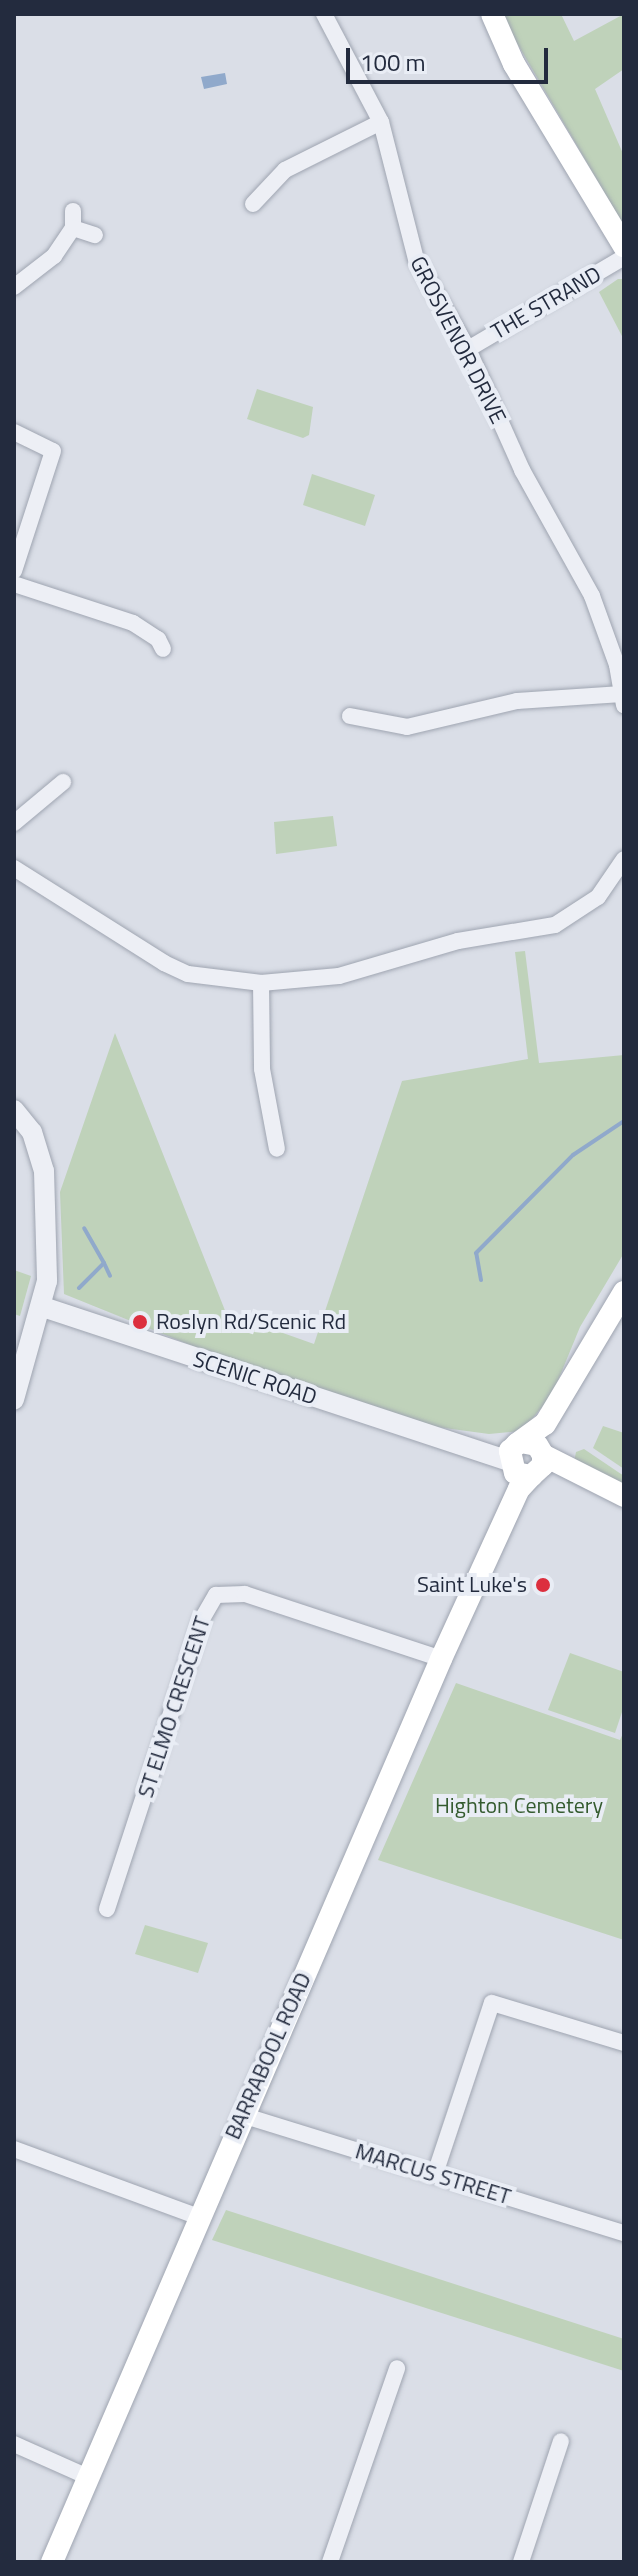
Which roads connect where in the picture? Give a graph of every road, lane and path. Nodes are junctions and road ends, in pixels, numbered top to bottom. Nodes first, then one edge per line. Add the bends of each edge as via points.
1 (324, 14) edge
2 (492, 14) edge
3 (381, 122) junction
4 (253, 204) dead end
5 (73, 211) dead end
6 (73, 228) junction
7 (95, 235) dead end
8 (624, 246) edge
9 (624, 257) edge
10 (14, 287) edge
11 (468, 349) junction
12 (14, 432) edge
13 (14, 571) edge
14 (14, 584) edge
15 (163, 649) dead end
16 (623, 700) edge
17 (350, 716) dead end
18 (63, 782) dead end
19 (14, 823) edge
20 (624, 859) edge
21 (14, 868) edge
22 (261, 983) junction
23 (14, 1110) edge
24 (277, 1149) dead end
25 (624, 1292) edge
26 (43, 1307) junction
27 (14, 1399) edge
28 (545, 1424) junction
29 (514, 1453) junction
30 (538, 1464) junction
31 (616, 1493) edge
32 (489, 1553) junction
33 (441, 1659) junction
34 (107, 1909) dead end
35 (624, 2043) edge
36 (242, 2115) junction
37 (14, 2149) edge
38 (435, 2174) junction
39 (199, 2217) junction
40 (624, 2233) edge
41 (397, 2368) dead end
42 (561, 2441) dead end
43 (14, 2444) edge
44 (88, 2477) junction
45 (57, 2561) edge
46 (330, 2562) edge
47 (521, 2562) edge

1 - 3 street, GROSVENOR DRIVE
2 - 8 main road via 514,64
3 - 4 street via 285,170
3 - 11 street, GROSVENOR DRIVE via 416,259
5 - 6 street
6 - 7 street
6 - 10 street via 54,256
9 - 11 street, THE STRAND
11 - 16 street, GROSVENOR DRIVE via 522,470 592,596
12 - 13 street via 53,451
14 - 15 street via 133,623 148,630
16 - 17 street via 517,701 407,727
18 - 19 street
20 - 22 street via 598,897 555,925 458,941 339,976
21 - 22 street via 164,963 199,977
22 - 24 street via 262,1069
23 - 26 street via 32,1132 44,1171
25 - 28 main road, BARRABOOL ROAD
26 - 27 street
26 - 29 street, SCENIC ROAD via 468,1448
28 - 29 main road, BARRABOOL ROAD
28 - 30 main road, BARRABOOL ROAD
29 - 30 main road
29 - 30 main road
29 - 32 main road, BARRABOOL ROAD
30 - 31 main road
30 - 32 main road, BARRABOOL ROAD via 519,1489
32 - 33 main road, BARRABOOL ROAD
33 - 34 street, ST ELMO CRESCENT via 239,1593 216,1595 204,1612
33 - 36 main road, BARRABOOL ROAD
35 - 38 street via 492,2003
36 - 38 street, MARCUS STREET
36 - 39 main road, BARRABOOL ROAD
37 - 39 street
38 - 40 street, MARCUS STREET
39 - 44 main road, BARRABOOL ROAD
41 - 46 street
42 - 47 street
43 - 44 street
44 - 45 main road, BARRABOOL ROAD

